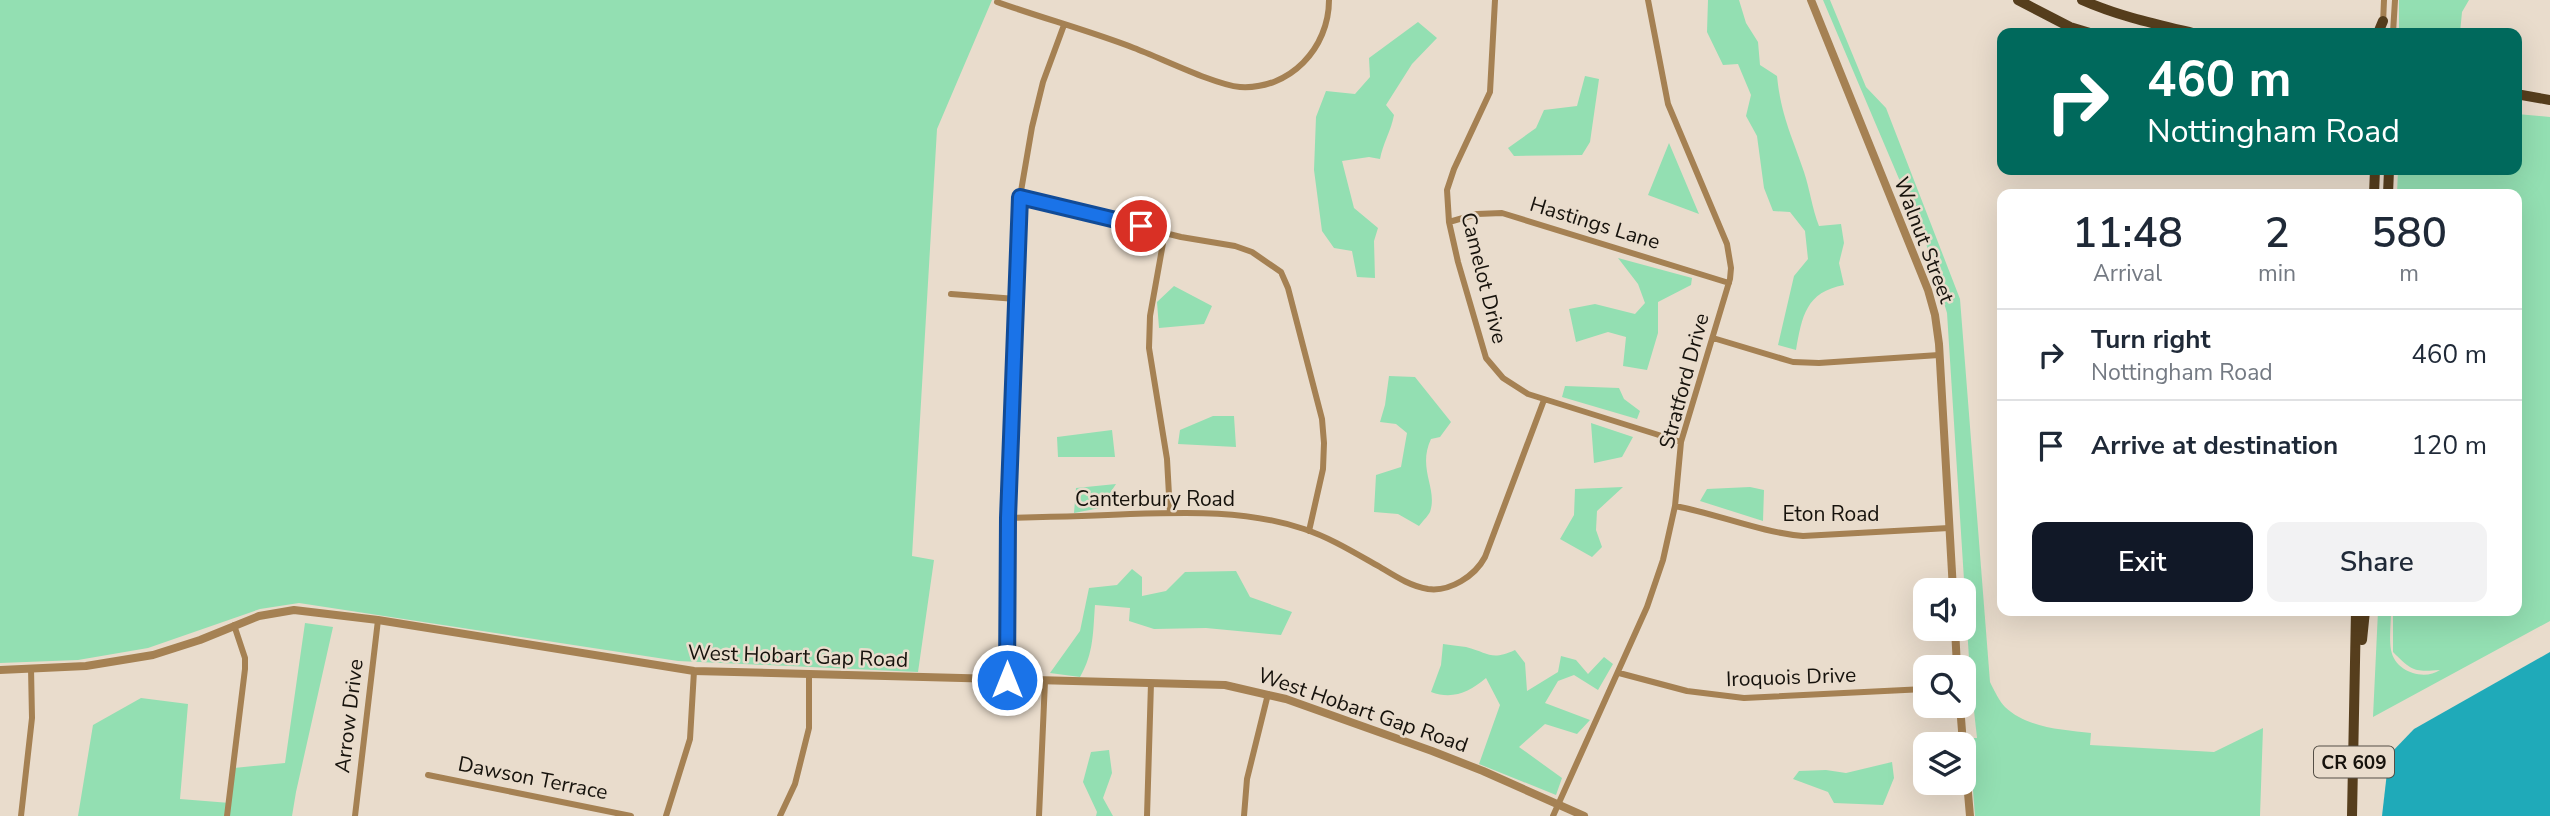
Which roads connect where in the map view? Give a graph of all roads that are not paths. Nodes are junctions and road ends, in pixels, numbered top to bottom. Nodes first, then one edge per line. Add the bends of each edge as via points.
1 (1329, 0) edge
2 (1495, 0) edge
3 (1648, 0) edge
4 (1811, 0) edge
5 (2018, 0) edge
6 (2082, 0) edge
7 (2385, 0) edge
8 (2395, 0) edge
9 (997, 2) dead end
10 (2384, 21) joint
11 (1064, 25) junction
12 (2073, 28) edge
13 (2173, 28) edge
14 (2382, 28) edge
15 (2393, 28) edge
16 (2522, 97) edge
17 (2545, 100) edge
18 (1020, 197) junction
19 (1449, 222) junction
20 (1165, 232) junction
21 (1729, 283) junction
22 (951, 293) dead end
23 (1016, 299) junction
24 (1713, 338) junction
25 (1939, 355) junction
26 (1544, 400) junction
27 (1681, 442) junction
28 (1675, 506) junction
29 (1170, 513) junction
30 (1008, 518) junction
31 (1949, 528) junction
32 (1309, 531) junction
33 (1952, 578) edge
34 (2356, 616) edge
35 (2365, 616) edge
36 (378, 620) junction
37 (234, 624) junction
38 (31, 668) junction
39 (0, 670) edge
40 (694, 671) junction
41 (1619, 673) junction
42 (809, 676) junction
43 (1007, 680) junction
44 (1045, 681) junction
45 (1152, 683) junction
46 (1913, 690) edge
47 (1268, 694) junction
48 (2356, 709) junction
49 (428, 775) dead end
50 (1968, 795) edge
51 (1559, 805) junction
52 (21, 816) edge
53 (227, 816) edge
54 (355, 816) edge
55 (631, 816) edge
56 (666, 816) edge
57 (780, 816) edge
58 (1039, 816) edge
59 (1147, 816) edge
60 (1244, 816) edge
61 (1553, 816) edge
62 (1584, 816) edge
63 (1970, 816) edge
64 (2352, 816) edge

1 - 11 street via 1325,30 1308,60 1271,82 1243,87
2 - 19 street, Camelot Drive via 1491,88 1447,190
3 - 21 street, Stratford Drive via 1668,104 1727,243
4 - 25 street, Walnut Street via 1928,290
5 - 12 main road
6 - 13 main road
7 - 10 street
8 - 15 street
9 - 11 street
10 - 14 main road
11 - 18 street via 1043,82
16 - 17 main road
18 - 20 street
18 - 23 street
19 - 21 street, Hastings Lane via 1502,213
19 - 26 street, Camelot Drive via 1486,358 1514,387
20 - 29 street via 1149,348 1167,459
20 - 32 street via 1252,252 1280,272 1288,288 1322,419 1323,469
21 - 24 street, Stratford Drive
22 - 23 street
23 - 30 street
24 - 25 street via 1793,362
24 - 27 street, Stratford Drive
25 - 31 street, Walnut Street
26 - 27 street, Camelot Drive
26 - 32 street, Canterbury Road via 1490,549 1464,579 1434,589 1413,586
27 - 28 street, Stratford Drive
28 - 31 street, Eton Road via 1802,536
28 - 41 street, Stratford Drive via 1651,596
29 - 30 street, Canterbury Road
29 - 32 street, Canterbury Road via 1270,519
30 - 43 street
31 - 33 street, Walnut Street
34 - 48 main road, CR 609
35 - 48 main road, CR 609
36 - 37 street, West Hobart Gap Road via 294,610
36 - 40 street, West Hobart Gap Road
36 - 54 street, Arrow Drive
37 - 38 street, West Hobart Gap Road via 152,655 86,666
37 - 53 street via 246,669
38 - 39 street, West Hobart Gap Road
38 - 52 street via 33,718
40 - 42 street, West Hobart Gap Road
40 - 56 street via 690,739
41 - 46 street, Iroquois Drive via 1711,696 1744,698
41 - 51 street, Stratford Drive
42 - 43 street, West Hobart Gap Road
42 - 57 street via 805,747
43 - 44 street, West Hobart Gap Road
44 - 45 street, West Hobart Gap Road
44 - 58 street
45 - 47 street, West Hobart Gap Road via 1225,685
45 - 59 street
47 - 51 street, West Hobart Gap Road via 1483,771
47 - 60 street via 1247,779
48 - 64 main road, CR 609
49 - 55 street, Dawson Terrace
50 - 63 street
51 - 61 street, Stratford Drive
51 - 62 street, West Hobart Gap Road

